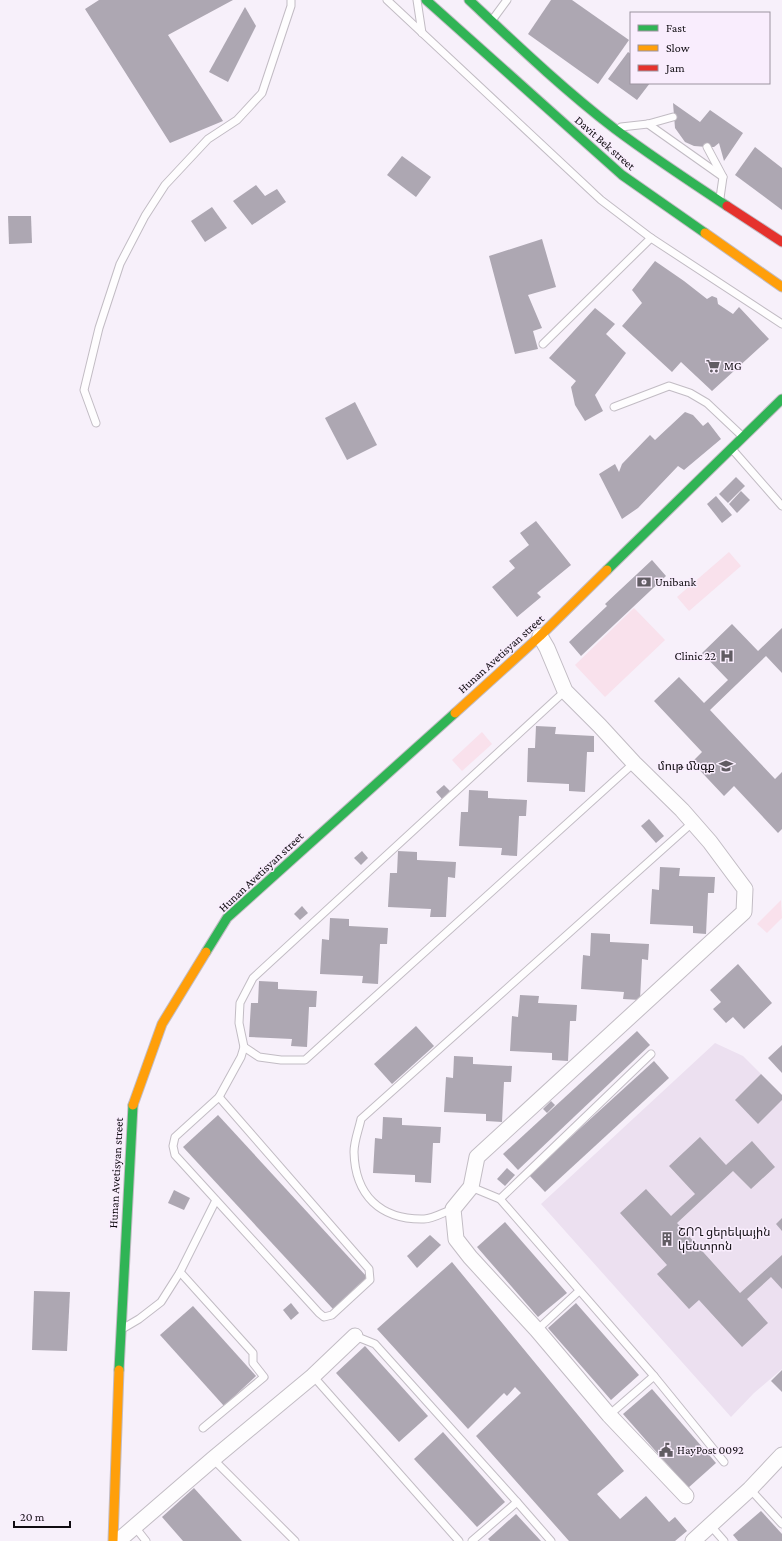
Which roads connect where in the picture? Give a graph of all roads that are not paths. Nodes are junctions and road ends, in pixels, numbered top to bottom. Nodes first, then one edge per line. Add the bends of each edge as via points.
1 (291, 0) edge
2 (387, 0) edge
3 (417, 0) edge
4 (426, 0) edge
5 (469, 0) edge
6 (507, 0) edge
7 (491, 21) junction
8 (422, 33) junction
9 (673, 117) dead end
10 (648, 124) junction
11 (614, 128) junction
12 (707, 148) dead end
13 (723, 178) junction
14 (720, 200) junction
15 (651, 238) junction
16 (782, 242) edge
17 (782, 287) edge
18 (782, 324) edge
19 (543, 344) dead end
20 (782, 399) edge
21 (614, 406) dead end
22 (96, 423) dead end
23 (744, 438) junction
24 (732, 449) junction
25 (782, 506) edge
26 (540, 636) junction
27 (565, 691) junction
28 (634, 763) junction
29 (692, 823) junction
30 (244, 1047) junction
31 (651, 1054) dead end
32 (219, 1097) junction
33 (471, 1187) junction
34 (500, 1199) junction
35 (216, 1200) junction
36 (453, 1209) junction
37 (180, 1272) junction
38 (579, 1291) junction
39 (120, 1330) junction
40 (537, 1330) junction
41 (355, 1336) joint
42 (313, 1376) junction
43 (654, 1376) junction
44 (609, 1415) junction
45 (203, 1428) dead end
46 (782, 1455) edge
47 (213, 1459) junction
48 (724, 1462) dead end
49 (750, 1489) junction
50 (686, 1496) dead end
51 (517, 1502) junction
52 (782, 1524) edge
53 (710, 1525) junction
54 (135, 1527) junction
55 (113, 1541) edge
56 (118, 1541) edge
57 (146, 1541) edge
58 (295, 1541) edge
59 (459, 1541) edge
60 (472, 1541) edge
61 (551, 1541) edge
62 (693, 1541) edge
63 (724, 1541) edge

1 - 22 lane via 292,6 262,93 237,120 208,140 165,185 145,216 120,264 99,328 84,390
2 - 8 lane
3 - 8 lane
4 - 17 main road, Davit Bek street via 622,175
5 - 7 main road, Davit Bek street
6 - 7 lane
7 - 11 main road, Davit Bek street
8 - 15 lane via 601,200
9 - 10 lane
10 - 11 lane
10 - 13 lane
11 - 14 main road, Davit Bek street
12 - 13 lane
13 - 14 lane
14 - 16 main road, Davit Bek street
15 - 18 lane
15 - 19 lane
20 - 23 main road, Hunan Avetisyan street via 776,409
21 - 23 lane via 669,386 707,402
23 - 24 main road, Hunan Avetisyan street
24 - 25 lane
24 - 26 main road, Hunan Avetisyan street
26 - 27 street
26 - 39 main road, Hunan Avetisyan street via 227,918 162,1024 132,1108
27 - 28 street
27 - 30 lane via 253,978 240,1003 239,1024
28 - 29 street
28 - 30 lane via 305,1060 260,1057
29 - 33 street via 710,842 745,889 744,912 477,1157
29 - 36 lane via 361,1119 354,1150 356,1173 365,1194 376,1206 399,1217 426,1220
30 - 32 lane
31 - 34 lane
32 - 35 lane via 175,1137 173,1146 175,1155
32 - 35 lane via 369,1269 370,1280 332,1315 324,1317
33 - 34 lane
33 - 36 street
34 - 38 lane
35 - 37 lane
36 - 40 street via 456,1239
37 - 39 lane via 161,1302
37 - 45 lane via 253,1353 253,1363 264,1377
38 - 40 lane
38 - 43 lane
39 - 55 main road, Hunan Avetisyan street
40 - 44 street
41 - 42 street
41 - 51 lane via 375,1344
42 - 47 street
42 - 59 lane
43 - 44 lane
43 - 48 lane
44 - 50 street
46 - 49 street
47 - 54 street
47 - 58 lane
49 - 52 lane
49 - 53 street
51 - 60 lane
51 - 61 lane
53 - 62 street
53 - 63 lane
54 - 56 street
54 - 57 lane

